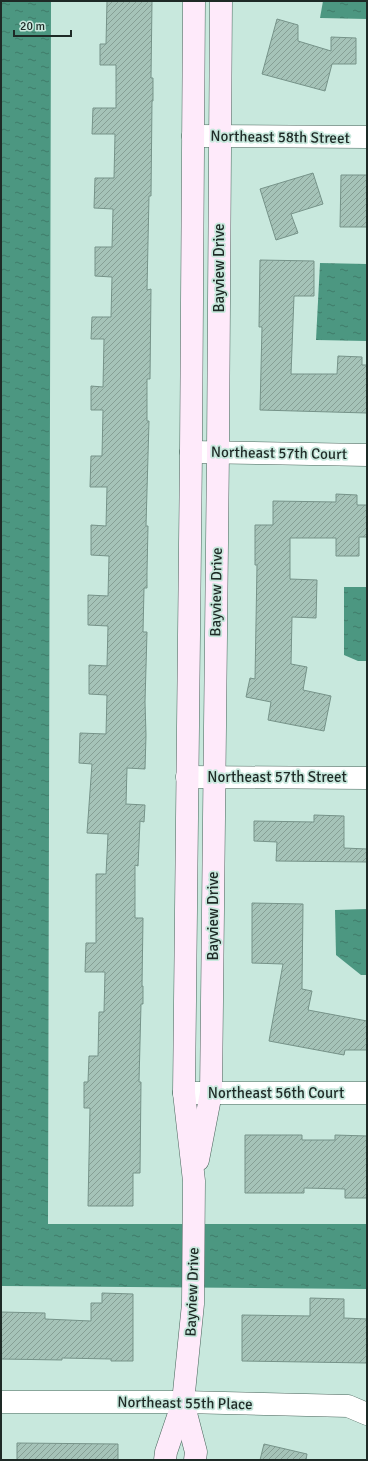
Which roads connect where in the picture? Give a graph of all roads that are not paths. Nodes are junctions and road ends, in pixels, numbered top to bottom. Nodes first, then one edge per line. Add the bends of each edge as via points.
1 (194, 1) edge
2 (221, 1) edge
3 (193, 136) junction
4 (220, 136) junction
5 (367, 138) edge
6 (192, 276) junction
7 (219, 276) junction
8 (191, 452) junction
9 (218, 452) junction
10 (367, 455) edge
11 (189, 603) junction
12 (216, 603) junction
13 (187, 777) junction
14 (214, 777) junction
15 (367, 778) edge
16 (185, 938) junction
17 (212, 938) junction
18 (184, 1093) junction
19 (211, 1093) junction
20 (367, 1093) edge
21 (194, 1181) junction
22 (1, 1402) edge
23 (184, 1402) junction
24 (367, 1414) edge
25 (165, 1460) edge
26 (195, 1460) edge

1 - 3 street, Bayview Drive
2 - 4 street, Bayview Drive
3 - 4 street, Northeast 58th Street
3 - 6 street, Bayview Drive
4 - 5 street, Northeast 58th Street
4 - 7 street, Bayview Drive
6 - 7 street
6 - 8 street, Bayview Drive
7 - 9 street, Bayview Drive
8 - 9 street, Northeast 57th Court
8 - 11 street, Bayview Drive
9 - 10 street, Northeast 57th Court
9 - 12 street, Bayview Drive
11 - 12 street
11 - 13 street, Bayview Drive
12 - 14 street, Bayview Drive
13 - 14 street, Northeast 57th Street
13 - 16 street, Bayview Drive
14 - 15 street, Northeast 57th Street
14 - 17 street, Bayview Drive
16 - 17 street
16 - 18 street, Bayview Drive
17 - 19 street, Bayview Drive
18 - 19 street, Northeast 56th Court
18 - 21 street, Bayview Drive
19 - 20 street, Northeast 56th Court
19 - 21 street, Bayview Drive
21 - 23 street, Bayview Drive via 194,1304
22 - 23 street, Northeast 55th Place
23 - 24 street, Northeast 55th Place via 348,1406
23 - 25 street, Bayview Drive
23 - 26 street, Bayview Drive via 196,1452

